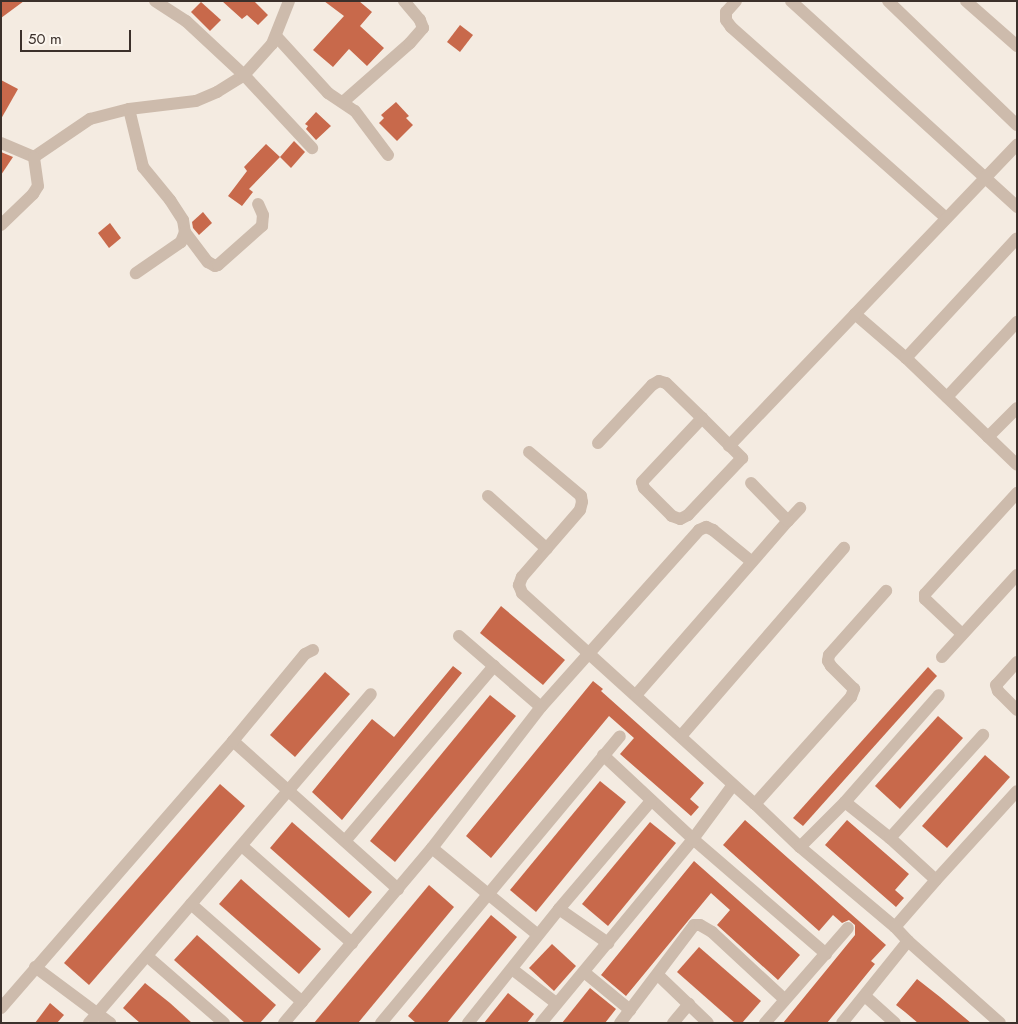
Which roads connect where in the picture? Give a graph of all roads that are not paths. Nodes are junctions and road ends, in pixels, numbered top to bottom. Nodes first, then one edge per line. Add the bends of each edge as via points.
1 (155, 1) edge
2 (289, 1) edge
3 (404, 1) edge
4 (736, 1) edge
5 (791, 1) edge
6 (888, 1) edge
7 (966, 1) edge
8 (276, 36) junction
9 (1017, 46) edge
10 (244, 75) junction
11 (343, 102) junction
12 (129, 110) junction
13 (1017, 125) edge
14 (1, 143) edge
15 (1017, 145) edge
16 (312, 148) dead end
17 (388, 155) dead end
18 (34, 157) junction
19 (986, 178) junction
20 (258, 204) dead end
21 (1017, 207) edge
22 (946, 217) junction
23 (1, 225) edge
24 (186, 232) junction
25 (1017, 238) edge
26 (136, 273) dead end
27 (855, 314) junction
28 (1017, 322) edge
29 (906, 358) junction
30 (947, 397) junction
31 (1017, 408) edge
32 (702, 418) junction
33 (988, 438) junction
34 (598, 442) dead end
35 (729, 446) junction
36 (529, 452) dead end
37 (1017, 465) edge
38 (751, 483) dead end
39 (1017, 493) edge
40 (488, 496) dead end
41 (800, 508) dead end
42 (788, 521) junction
43 (844, 548) dead end
44 (547, 549) junction
45 (752, 562) junction
46 (1017, 575) edge
47 (886, 590) dead end
48 (962, 634) junction
49 (459, 636) dead end
50 (313, 650) dead end
51 (589, 655) junction
52 (942, 657) dead end
53 (1017, 662) edge
54 (494, 666) junction
55 (371, 694) dead end
56 (636, 695) junction
57 (939, 695) dead end
58 (541, 706) junction
59 (1017, 710) edge
60 (982, 735) dead end
61 (620, 736) dead end
62 (681, 736) junction
63 (232, 741) junction
64 (603, 755) junction
65 (733, 785) junction
66 (289, 791) junction
67 (1017, 791) edge
68 (651, 801) junction
69 (845, 802) junction
70 (756, 804) junction
71 (890, 838) junction
72 (693, 839) junction
73 (345, 841) junction
74 (242, 846) junction
75 (800, 847) junction
76 (432, 848) junction
77 (936, 880) junction
78 (398, 889) junction
79 (487, 894) junction
80 (191, 904) junction
81 (559, 908) junction
82 (895, 927) junction
83 (848, 928) dead end
84 (538, 936) junction
85 (908, 941) junction
86 (352, 943) junction
87 (608, 943) junction
88 (826, 954) junction
89 (147, 956) junction
90 (35, 967) junction
91 (512, 969) junction
92 (584, 972) junction
93 (658, 975) junction
94 (865, 996) junction
95 (784, 998) junction
96 (302, 1002) junction
97 (556, 1004) junction
98 (689, 1004) junction
99 (1, 1008) edge
100 (630, 1010) junction
101 (98, 1012) junction
102 (88, 1023) edge
103 (110, 1023) edge
104 (224, 1023) edge
105 (284, 1023) edge
106 (382, 1023) edge
107 (468, 1023) edge
108 (541, 1023) edge
109 (620, 1023) edge
110 (673, 1023) edge
111 (708, 1023) edge
112 (765, 1023) edge
113 (842, 1023) edge
114 (895, 1023) edge
115 (1000, 1023) edge

1 - 10 street via 186,21
2 - 8 street
3 - 11 street via 423,28
4 - 22 street via 726,12 726,20 731,27
5 - 19 street
6 - 13 street
7 - 9 street
8 - 10 street
8 - 11 street via 328,93
10 - 12 street via 196,101
10 - 16 street
11 - 17 street via 355,111
12 - 18 street via 90,119
12 - 24 street via 143,168 170,200 183,220
14 - 18 street
15 - 19 street
18 - 23 street via 38,186
19 - 21 street
19 - 22 street
20 - 24 street via 263,215 262,226 215,266 208,262
22 - 27 street
24 - 26 street via 181,242
25 - 29 street
27 - 29 street
27 - 35 street
28 - 30 street
29 - 30 street
30 - 33 street
31 - 33 street
32 - 34 street via 666,383 659,381
32 - 35 street
32 - 35 street via 646,475 642,482 644,488 672,516 680,519 688,515 742,458
33 - 37 street
36 - 44 street via 581,496 580,510
38 - 42 street
39 - 48 street via 925,594 925,599
40 - 44 street
41 - 42 street
42 - 45 street
43 - 62 street
44 - 51 street via 522,577 519,585 522,593
45 - 51 street via 713,530 706,527 699,530
45 - 56 street
46 - 48 street
47 - 70 street via 829,655 831,666 854,689 851,697
48 - 52 street
49 - 54 street
50 - 63 street via 305,654
51 - 56 street
51 - 58 street
53 - 59 street via 996,685
54 - 58 street
54 - 73 street
55 - 66 street
56 - 62 street
57 - 69 street
58 - 76 street
60 - 71 street
61 - 64 street
62 - 65 street
63 - 66 street
63 - 90 street
64 - 68 street
64 - 79 street
65 - 70 street
65 - 72 street
66 - 73 street
66 - 74 street
67 - 77 street
68 - 72 street
68 - 81 street
69 - 71 street
69 - 75 street
70 - 75 street
71 - 77 street
72 - 87 street
72 - 88 street
73 - 78 street
74 - 80 street
74 - 86 street
75 - 82 street
76 - 78 street
76 - 79 street
77 - 82 street
78 - 86 street
79 - 84 street
79 - 106 street
80 - 89 street
80 - 96 street
81 - 84 street
81 - 87 street
82 - 85 street
83 - 88 street
84 - 91 street
85 - 94 street
85 - 115 street
86 - 96 street
87 - 92 street
88 - 95 street
89 - 101 street
89 - 104 street
90 - 99 street
90 - 101 street
91 - 97 street
91 - 107 street
92 - 97 street
92 - 100 street
93 - 95 street via 689,930 700,925 712,932
93 - 98 street
93 - 100 street
94 - 113 street
94 - 114 street
95 - 112 street
96 - 105 street
97 - 108 street
98 - 110 street
98 - 111 street
100 - 109 street
101 - 102 street
101 - 103 street

